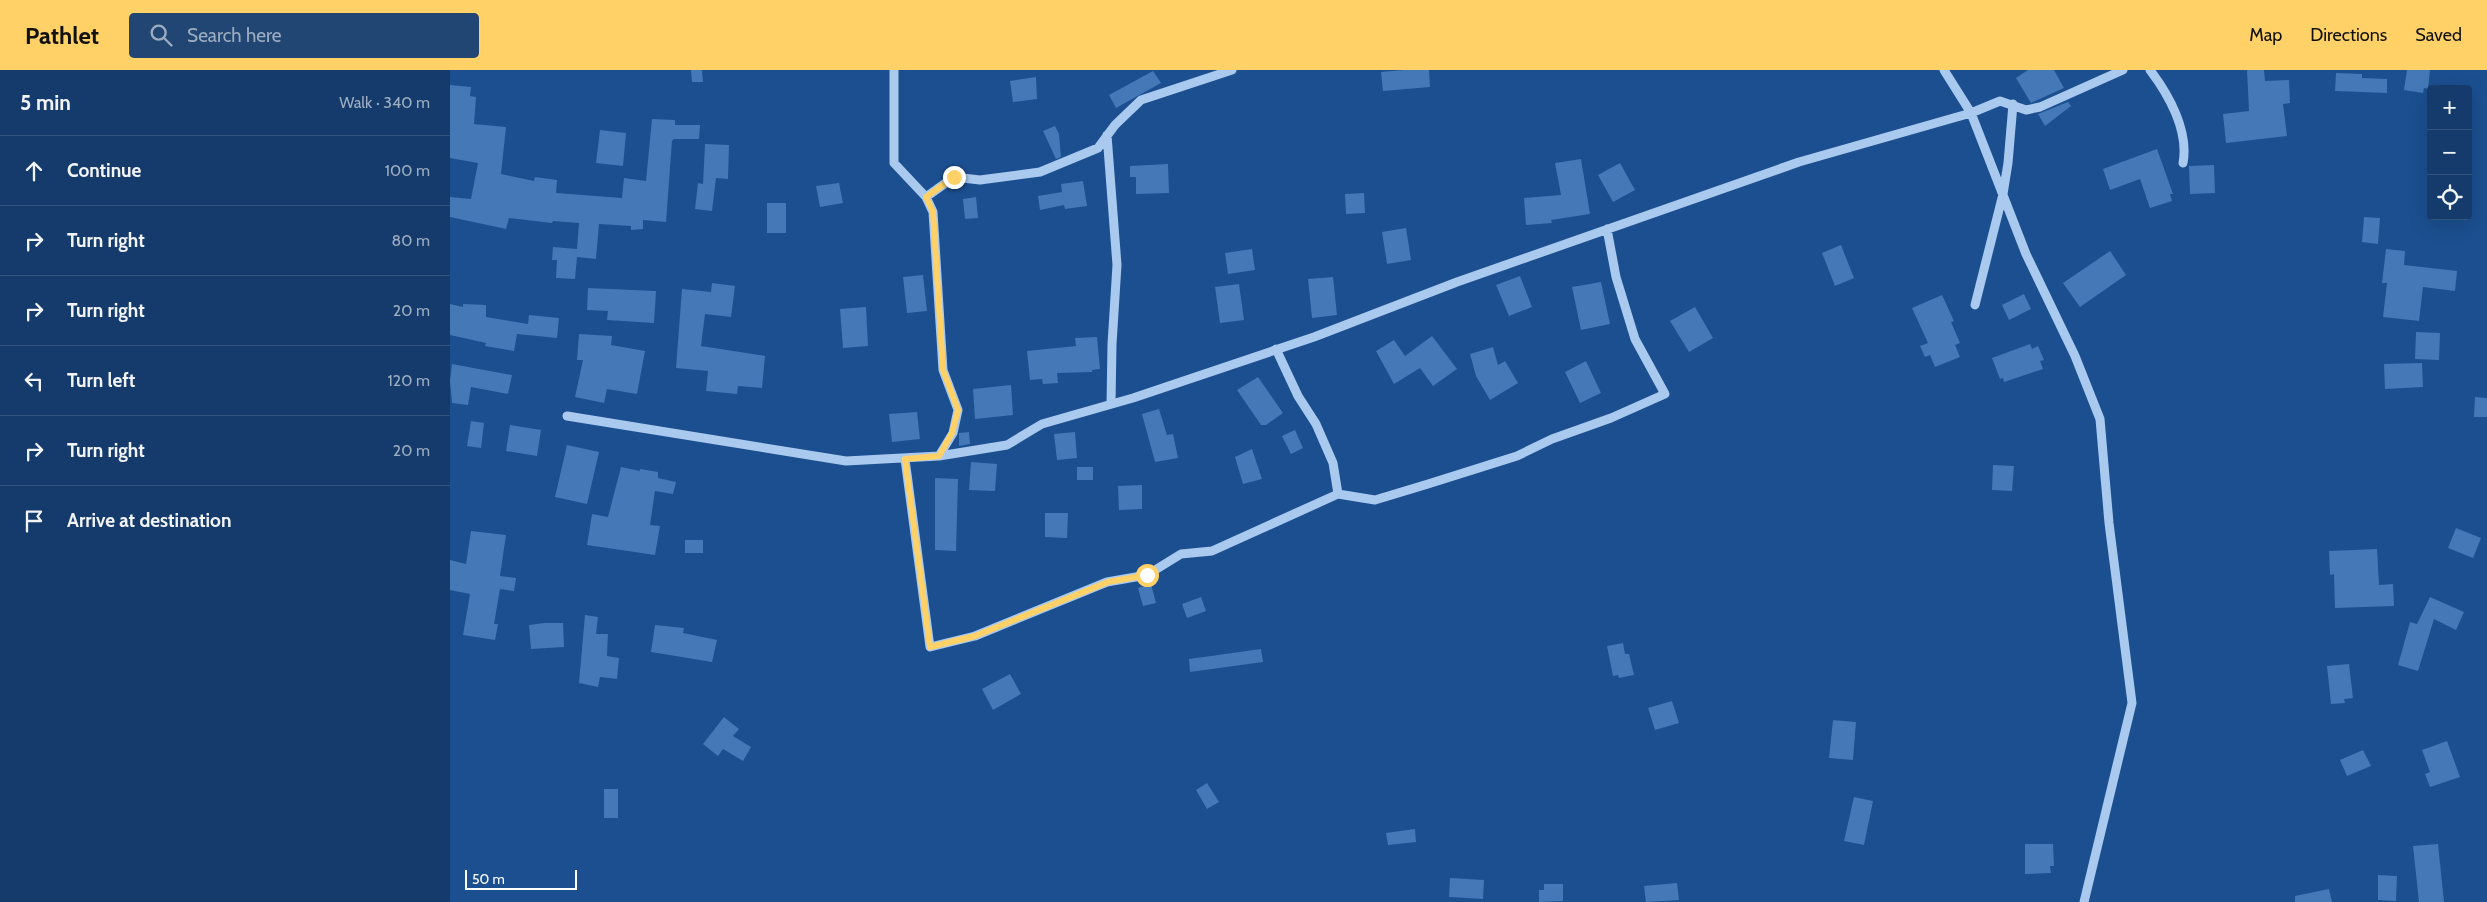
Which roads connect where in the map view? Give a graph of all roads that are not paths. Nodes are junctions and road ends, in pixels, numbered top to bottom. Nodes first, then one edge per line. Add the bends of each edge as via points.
1 (894, 70) edge
2 (1232, 70) edge
3 (1944, 70) edge
4 (2123, 70) edge
5 (2150, 70) edge
6 (2013, 104) junction
7 (1971, 113) junction
8 (1107, 135) junction
9 (2183, 163) dead end
10 (2003, 194) junction
11 (926, 197) junction
12 (1607, 229) junction
13 (1975, 304) dead end
14 (1276, 350) junction
15 (1110, 404) junction
16 (567, 416) dead end
17 (939, 456) junction
18 (905, 459) junction
19 (1338, 494) junction
20 (2084, 902) edge

1 - 11 street via 894,164
2 - 8 street via 1141,100
3 - 7 street
4 - 6 street via 2040,107 2026,110
5 - 9 street via 2177,117 2185,149
6 - 7 street via 2000,101
6 - 10 street
7 - 10 street
7 - 12 street via 1799,162
8 - 11 street via 1098,148 1040,172 980,180 954,177
8 - 15 street via 1117,265
10 - 13 street
10 - 20 street via 2026,254 2075,356 2100,419 2109,523 2132,703
11 - 17 street via 933,212 943,370 958,410 952,433
12 - 14 street
12 - 19 street via 1616,277 1635,339 1665,394 1517,456 1428,484 1375,500
14 - 15 street
14 - 19 street via 1334,462
15 - 17 street via 1042,424 1006,444
16 - 18 street via 846,461
17 - 18 street
18 - 19 street via 930,647 975,636 1108,582 1147,575 1181,554 1212,551

